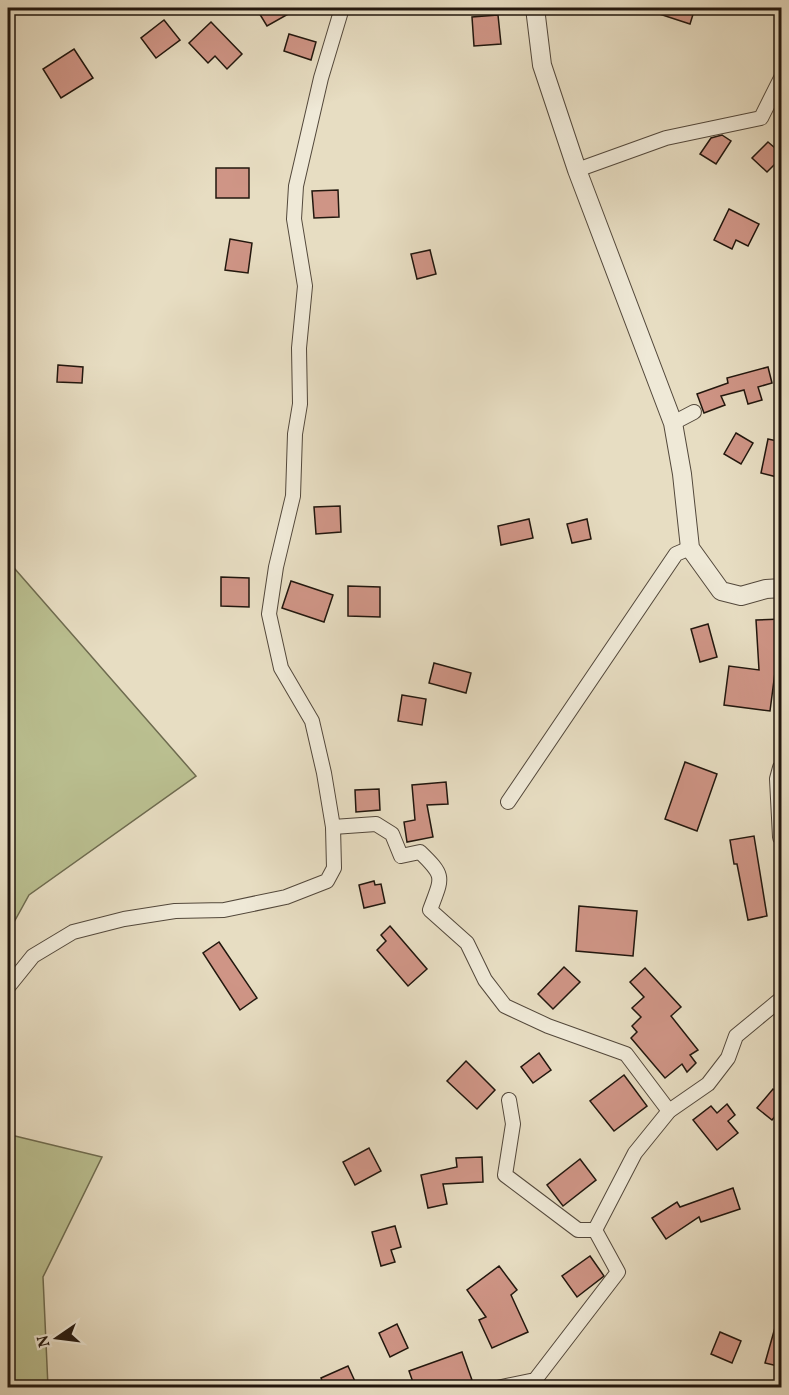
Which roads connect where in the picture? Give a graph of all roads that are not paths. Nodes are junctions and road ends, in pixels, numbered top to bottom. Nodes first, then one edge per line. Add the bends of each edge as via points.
1 (342, 8) edge
2 (535, 8) edge
3 (782, 76) edge
4 (577, 170) junction
5 (694, 412) dead end
6 (672, 423) junction
7 (690, 548) junction
8 (782, 588) edge
9 (781, 775) edge
10 (508, 802) dead end
11 (333, 827) junction
12 (782, 837) edge
13 (8, 987) edge
14 (782, 998) edge
15 (509, 1100) dead end
16 (669, 1112) junction
17 (595, 1230) junction
18 (497, 1388) edge

1 - 11 street via 296,186 294,219 305,286 299,348 300,404 293,496 269,614 281,668 312,721
2 - 4 street via 542,65
3 - 4 street via 761,118 666,138
4 - 6 street
5 - 6 street
6 - 7 street
7 - 8 street via 721,591 741,596
7 - 10 street via 676,554
9 - 12 street
11 - 13 street via 334,868 327,881 286,897 224,910 175,910 73,932 33,956
11 - 16 street via 376,824 392,834 401,856 420,852 438,869 440,883 430,910 468,943 485,980 506,1006 626,1054
14 - 16 street via 735,1036 728,1058 708,1084
15 - 17 street via 513,1124 505,1175 578,1230
16 - 17 street via 635,1154
17 - 18 street via 618,1272 534,1380

